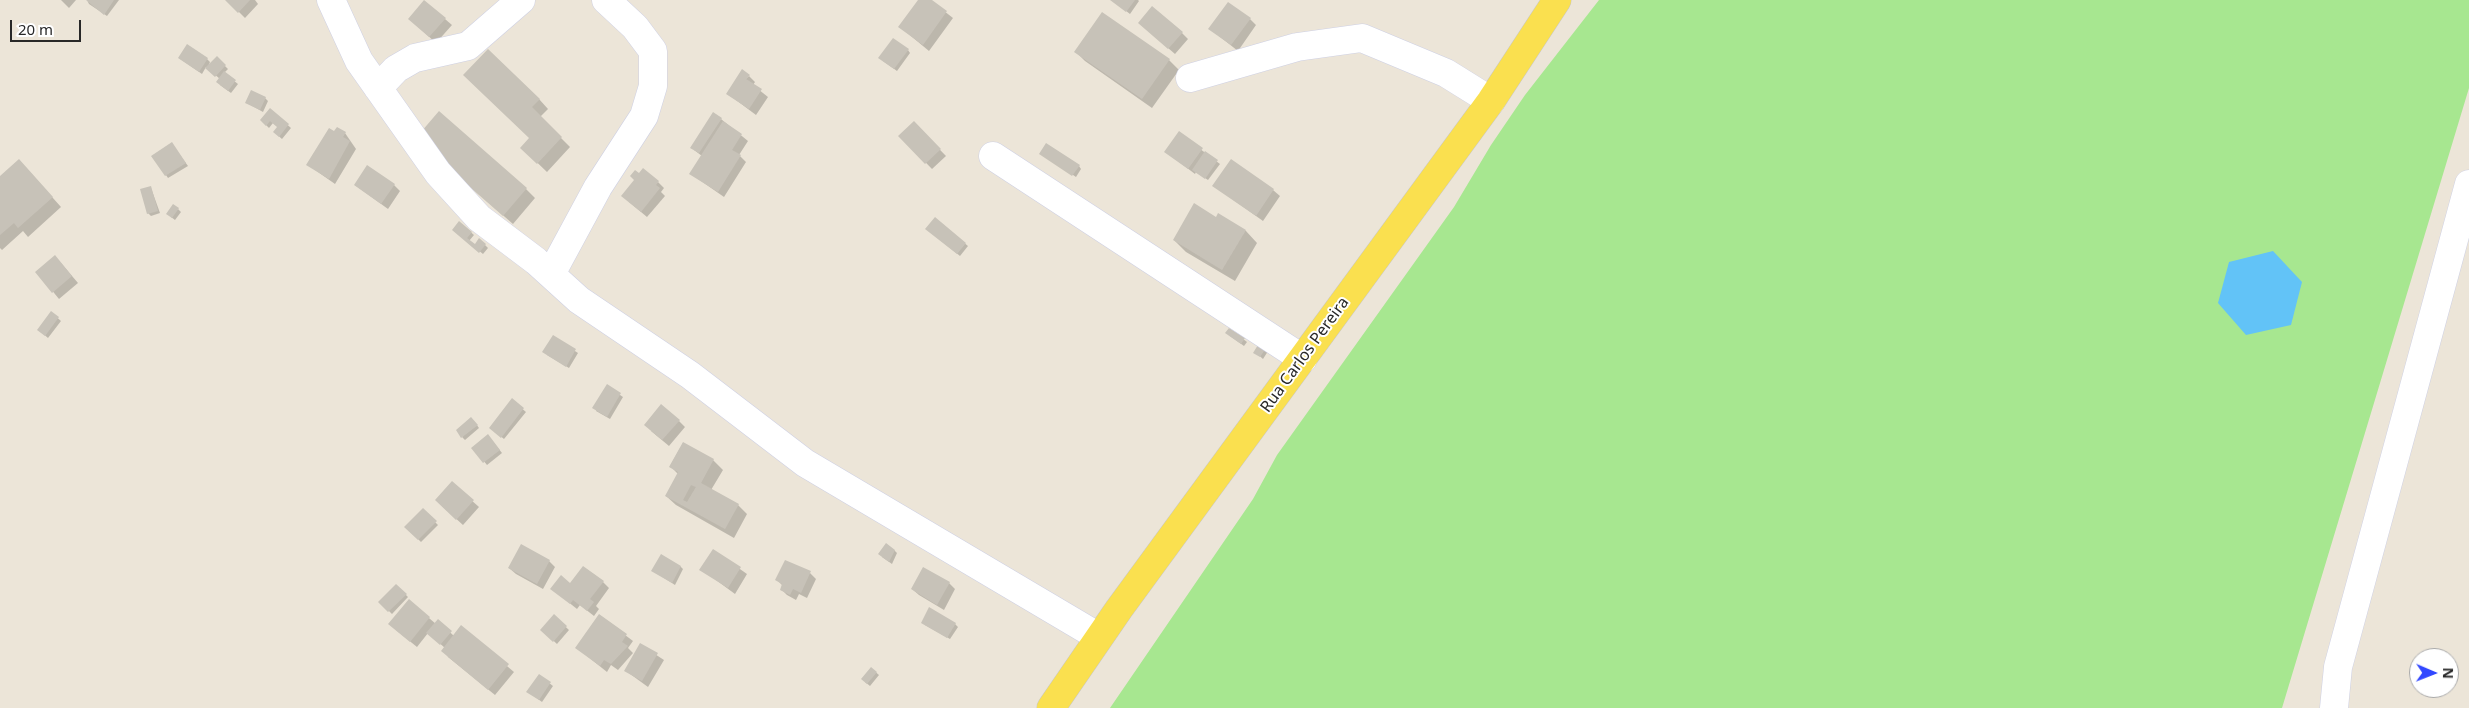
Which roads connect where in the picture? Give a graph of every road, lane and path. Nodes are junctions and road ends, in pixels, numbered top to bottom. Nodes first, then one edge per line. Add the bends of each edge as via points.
1 (330, 0) edge
2 (521, 0) edge
3 (606, 0) edge
4 (1557, 0) edge
5 (1190, 78) dead end
6 (378, 88) junction
7 (1491, 101) junction
8 (993, 156) dead end
9 (2469, 184) edge
10 (551, 274) junction
11 (1303, 359) junction
12 (1099, 637) junction
13 (1051, 708) edge
14 (2334, 708) edge

1 - 6 street via 359,61
2 - 6 street via 468,46 415,58 396,69
3 - 10 street via 635,27 653,51 653,86 644,116 598,187
4 - 7 main road, Rua Carlos Pereira
5 - 7 street via 1297,47 1362,38 1446,73
6 - 10 street via 438,174 478,218
7 - 11 main road, Rua Carlos Pereira
8 - 11 street
9 - 14 street via 2338,667
10 - 12 street via 579,300 690,376 805,463
11 - 12 main road, Rua Carlos Pereira
12 - 13 main road, Rua Carlos Pereira

